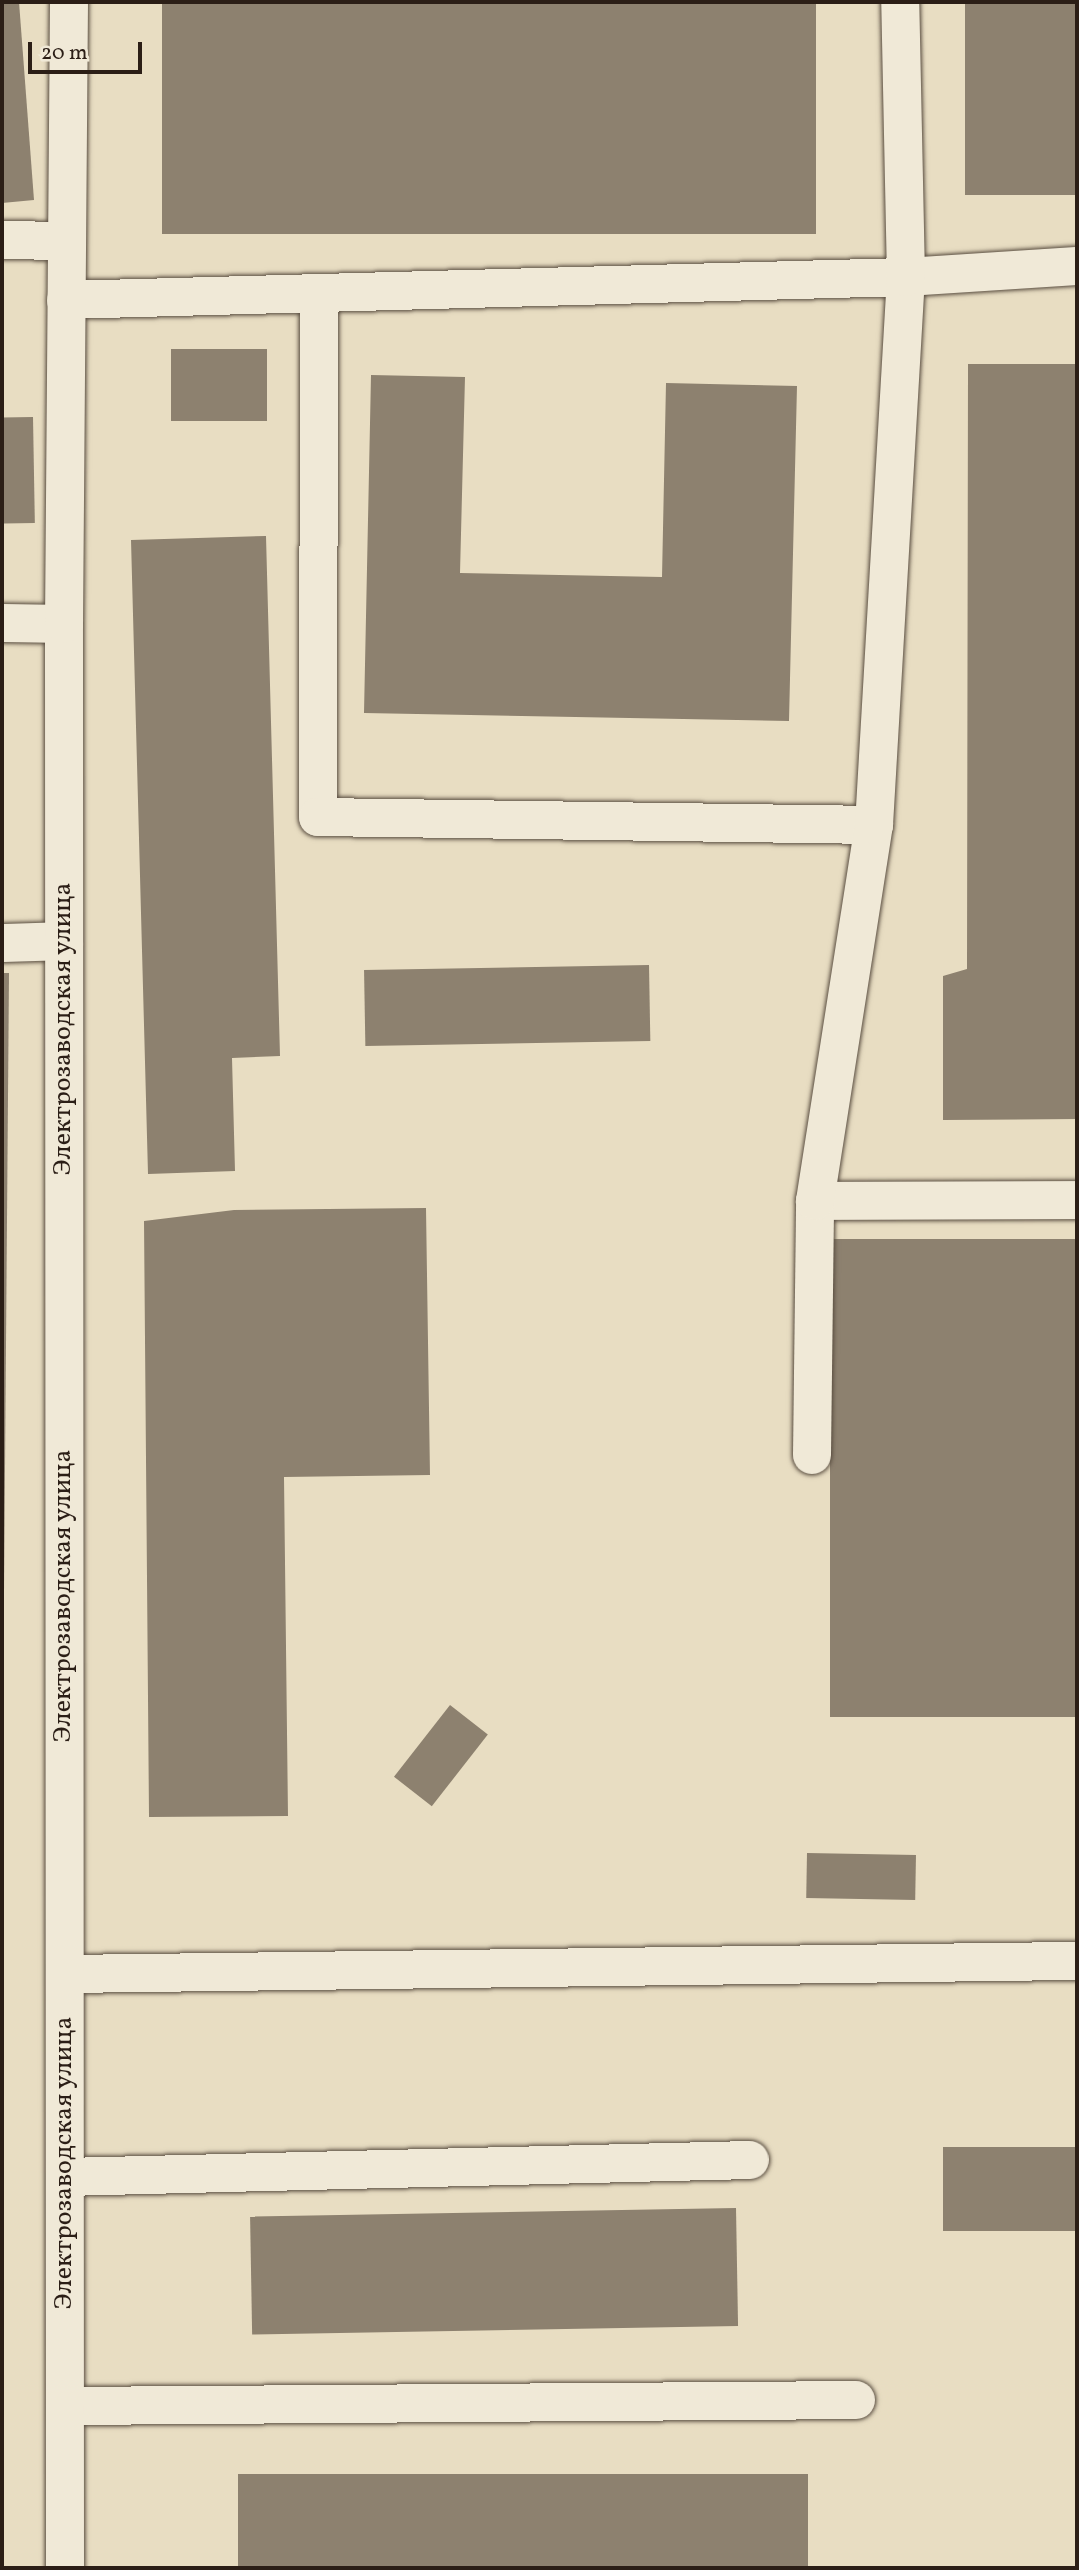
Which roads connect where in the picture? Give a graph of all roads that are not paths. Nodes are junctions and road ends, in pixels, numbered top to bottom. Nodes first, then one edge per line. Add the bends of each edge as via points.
1 (69, 2) edge
2 (901, 2) edge
3 (2, 240) edge
4 (67, 241) junction
5 (1077, 266) edge
6 (906, 277) junction
7 (319, 296) junction
8 (66, 300) junction
9 (2, 623) edge
10 (64, 624) junction
11 (874, 825) junction
12 (64, 941) junction
13 (2, 943) edge
14 (1077, 1200) edge
15 (815, 1201) junction
16 (811, 1455) dead end
17 (1077, 1961) edge
18 (65, 1973) junction
19 (750, 2160) dead end
20 (65, 2177) junction
21 (856, 2400) dead end
22 (65, 2406) junction
23 (65, 2568) edge

1 - 4 street, Электрозаводская улица
2 - 6 street
3 - 4 street
4 - 8 street, Электрозаводская улица
5 - 6 street
6 - 7 street
6 - 11 street
7 - 8 street
7 - 11 street via 318,817
8 - 10 street, Электрозаводская улица
9 - 10 street
10 - 12 street, Электрозаводская улица
11 - 15 street
12 - 13 street
12 - 18 street, Электрозаводская улица
14 - 15 street
15 - 16 street
17 - 18 street
18 - 20 street, Электрозаводская улица
19 - 20 street
20 - 22 street, Электрозаводская улица
21 - 22 street
22 - 23 street, Электрозаводская улица

